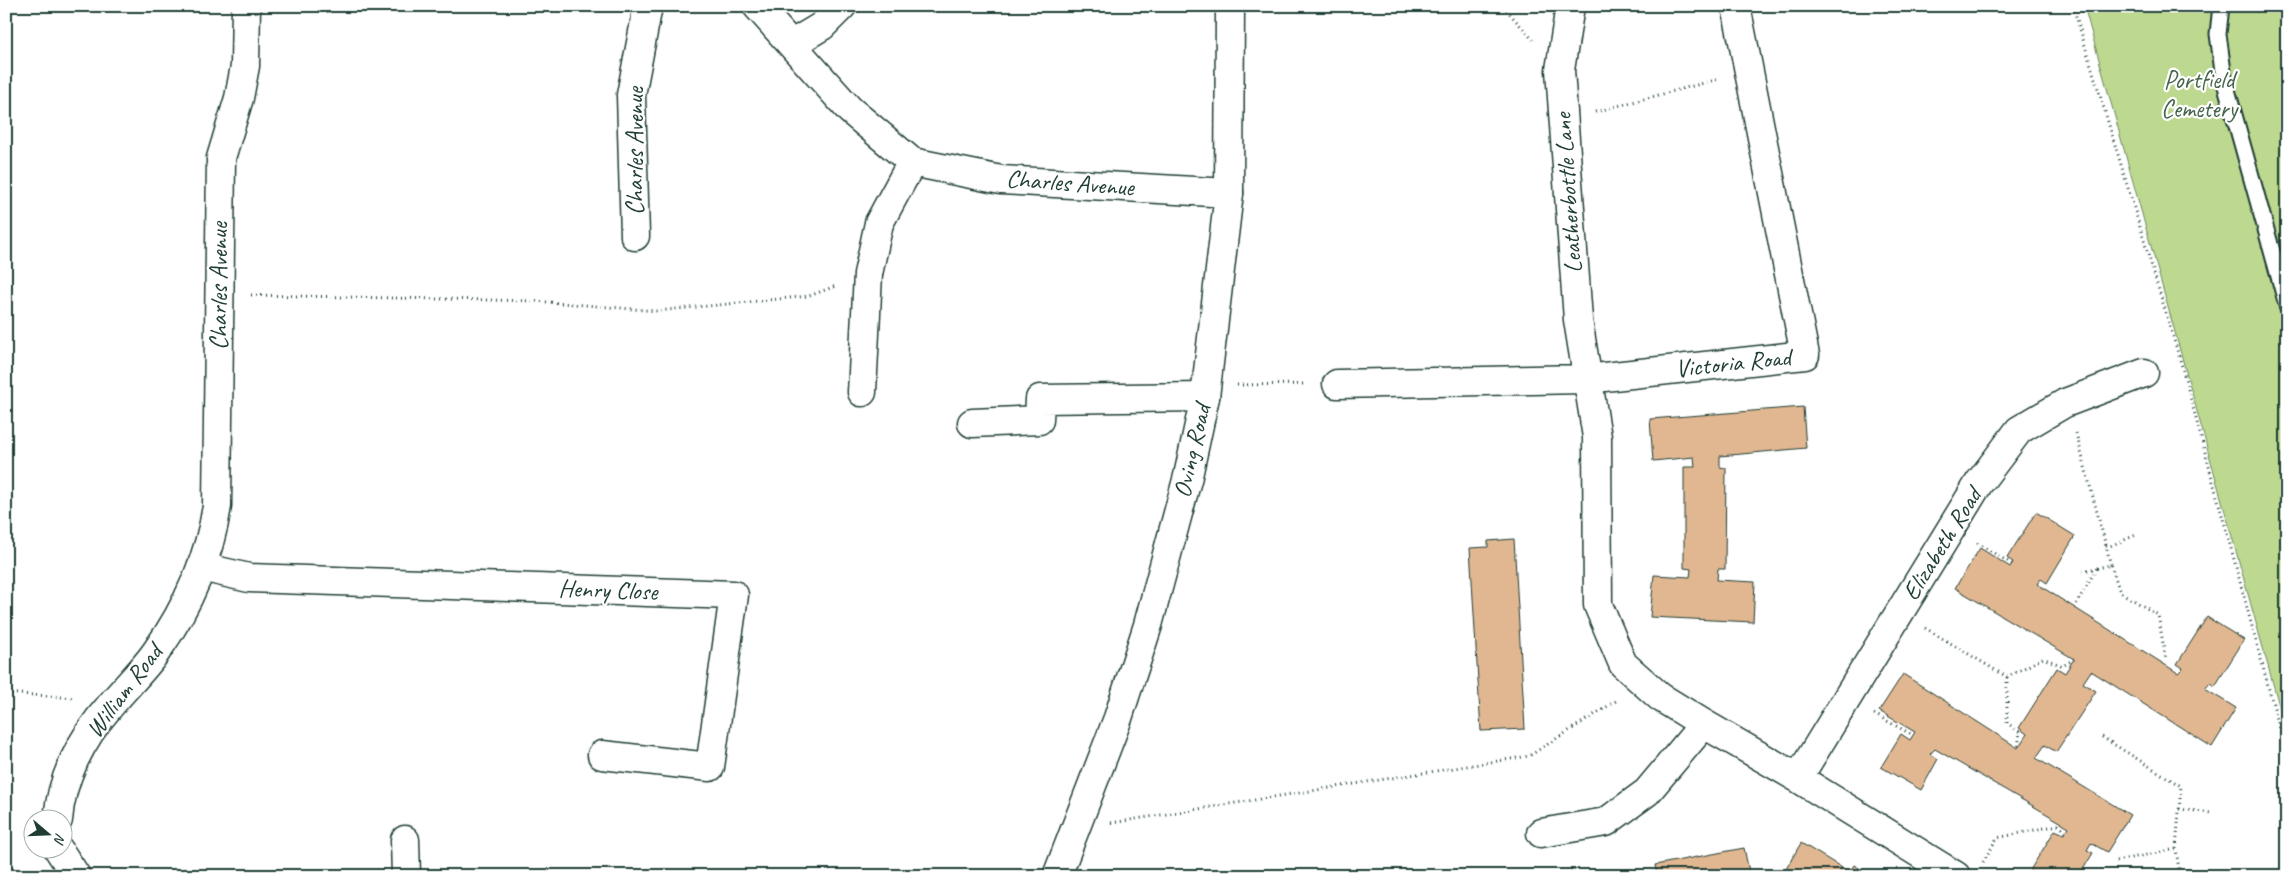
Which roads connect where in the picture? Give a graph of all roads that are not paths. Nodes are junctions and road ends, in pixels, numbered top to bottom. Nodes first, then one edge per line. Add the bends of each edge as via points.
1 (246, 6) edge
2 (648, 6) edge
3 (757, 6) edge
4 (842, 6) edge
5 (1230, 6) edge
6 (1570, 6) edge
7 (1736, 6) edge
8 (2221, 6) edge
9 (792, 44) junction
10 (912, 162) junction
11 (1229, 193) junction
12 (635, 236) dead end
13 (2287, 305) edge
14 (2144, 374) dead end
15 (1586, 379) junction
16 (1337, 384) road end
17 (1206, 391) junction
18 (862, 392) dead end
19 (972, 423) dead end
20 (201, 567) junction
21 (1704, 724) junction
22 (602, 756) dead end
23 (1798, 778) junction
24 (60, 810) edge
25 (1541, 833) dead end
26 (405, 840) dead end
27 (66, 860) edge
28 (1967, 872) edge
29 (76, 876) edge
30 (406, 876) edge
31 (1056, 876) edge

1 - 20 street, Charles Avenue via 245,66 221,158 217,506 213,533
2 - 12 street, Charles Avenue via 631,95
3 - 9 street, Charles Avenue
4 - 9 street via 822,26
5 - 11 street, Oving Road
6 - 15 street, Leatherbottle Lane via 1560,70 1578,320
7 - 15 street, Victoria Road via 1805,355
8 - 13 lane via 2218,34 2224,79
9 - 10 street, Charles Avenue via 850,110
10 - 11 street, Charles Avenue via 1001,180
10 - 18 street via 879,223 868,274
11 - 17 street, Oving Road
14 - 23 street, Elizabeth Road via 2064,403 2019,430 1979,483
15 - 16 street, Victoria Road
15 - 21 street via 1597,437 1598,605 1623,664 1660,696
17 - 19 street via 1040,399 1039,420
17 - 31 street, Oving Road via 1188,476 1148,625 1118,718
20 - 22 street, Henry Close via 249,578 734,595 710,767
20 - 24 street, William Road via 186,604 156,653 114,701 82,747 64,782
21 - 23 street
21 - 25 street via 1647,792 1606,822
23 - 28 street
26 - 30 street
27 - 29 street

